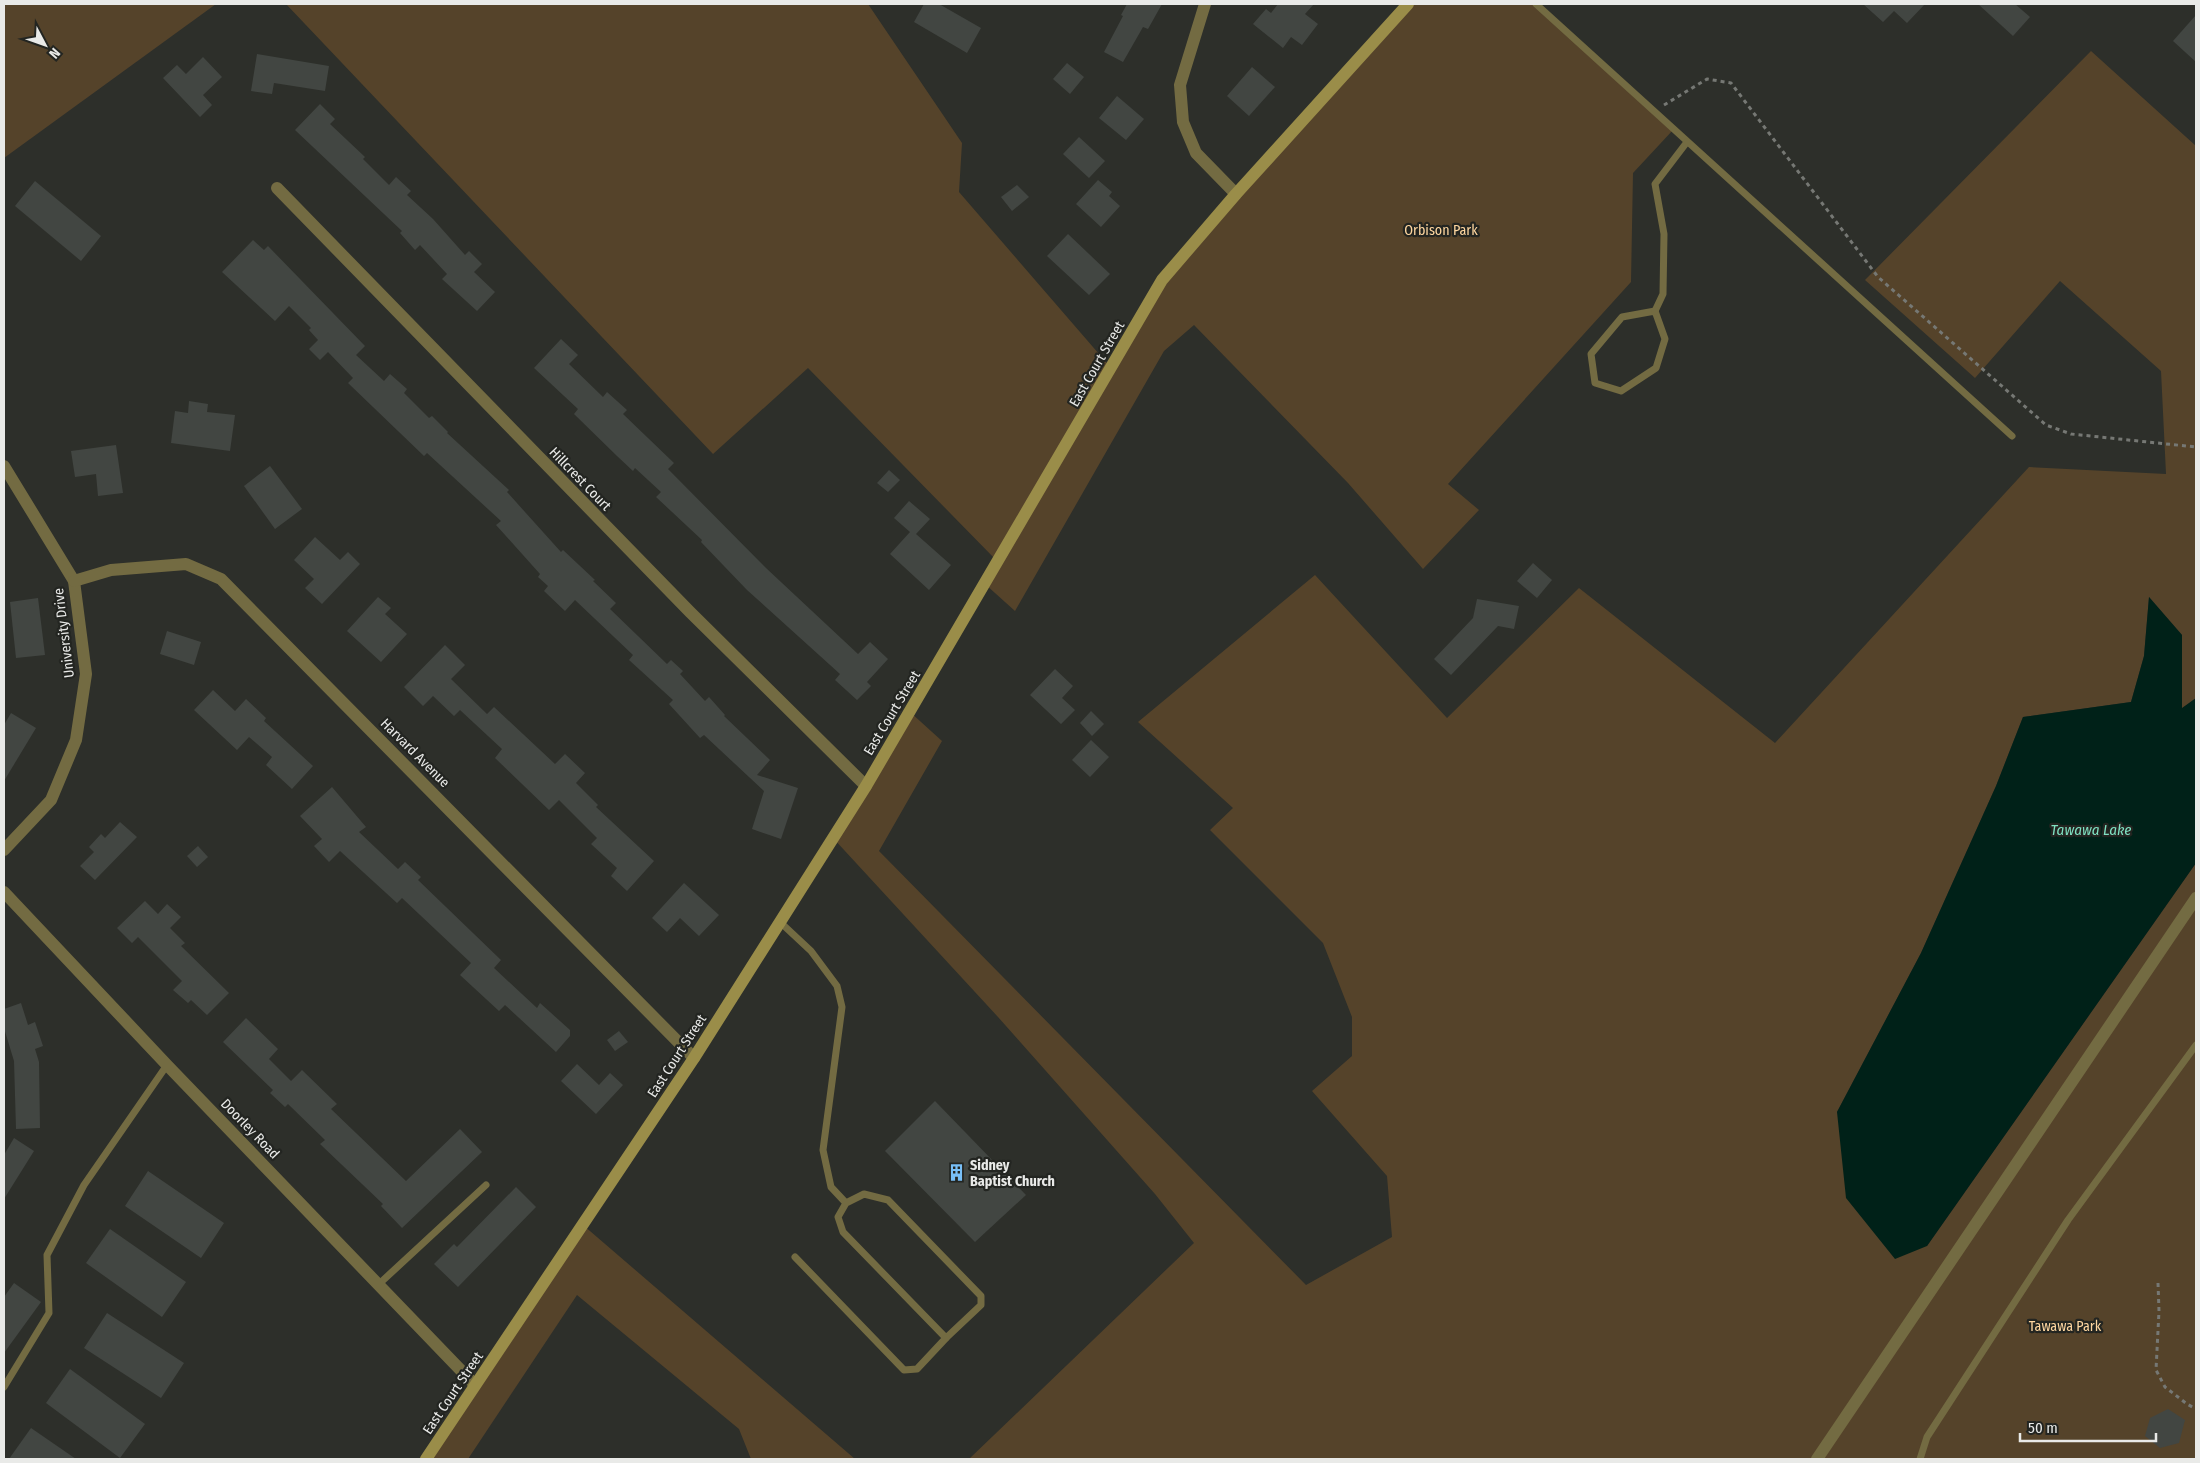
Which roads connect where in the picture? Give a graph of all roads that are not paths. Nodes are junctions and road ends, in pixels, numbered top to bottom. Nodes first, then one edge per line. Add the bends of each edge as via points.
1 (1205, 4) edge
2 (1408, 4) edge
3 (1536, 4) edge
4 (1687, 142) junction
5 (278, 188) dead end
6 (1236, 194) junction
7 (1655, 311) junction
8 (2012, 436) dead end
9 (4, 466) edge
10 (74, 581) junction
11 (866, 786) junction
12 (4, 850) edge
13 (4, 892) edge
14 (2196, 898) edge
15 (780, 922) junction
16 (2196, 1046) edge
17 (694, 1058) junction
18 (167, 1065) junction
19 (486, 1185) dead end
20 (846, 1203) junction
21 (795, 1257) dead end
22 (379, 1284) junction
23 (946, 1338) junction
24 (5, 1383) edge
25 (475, 1385) junction
26 (426, 1459) edge
27 (1817, 1459) edge
28 (1920, 1459) edge

1 - 6 street via 1180,85 1183,122 1196,153
2 - 6 main road, East Court Street
3 - 4 lane
4 - 7 lane via 1655,184 1664,234 1663,294
4 - 8 lane
5 - 11 street, Hillcrest Court via 690,612
6 - 11 main road, East Court Street via 1162,280
7 - 7 lane via 1622,317 1591,354 1594,383 1621,391 1656,368 1665,339
9 - 10 street, University Drive
10 - 12 street, University Drive via 86,674 76,740 51,800
10 - 17 street, Harvard Avenue via 112,570 186,564 221,579
11 - 15 main road, East Court Street
13 - 18 street, Doorley Road
14 - 27 street
15 - 17 main road, East Court Street
15 - 20 lane via 811,951 837,986 842,1007 823,1150 831,1187
16 - 28 lane via 2068,1220 1927,1437
17 - 25 main road, East Court Street
18 - 22 street, Doorley Road
18 - 24 lane via 84,1185 47,1256 49,1313
19 - 22 lane
20 - 23 lane via 838,1217 842,1232
20 - 23 lane via 864,1194 888,1200 980,1296 981,1305
21 - 23 lane via 904,1370 917,1369
22 - 25 street, Doorley Road
25 - 26 main road, East Court Street

